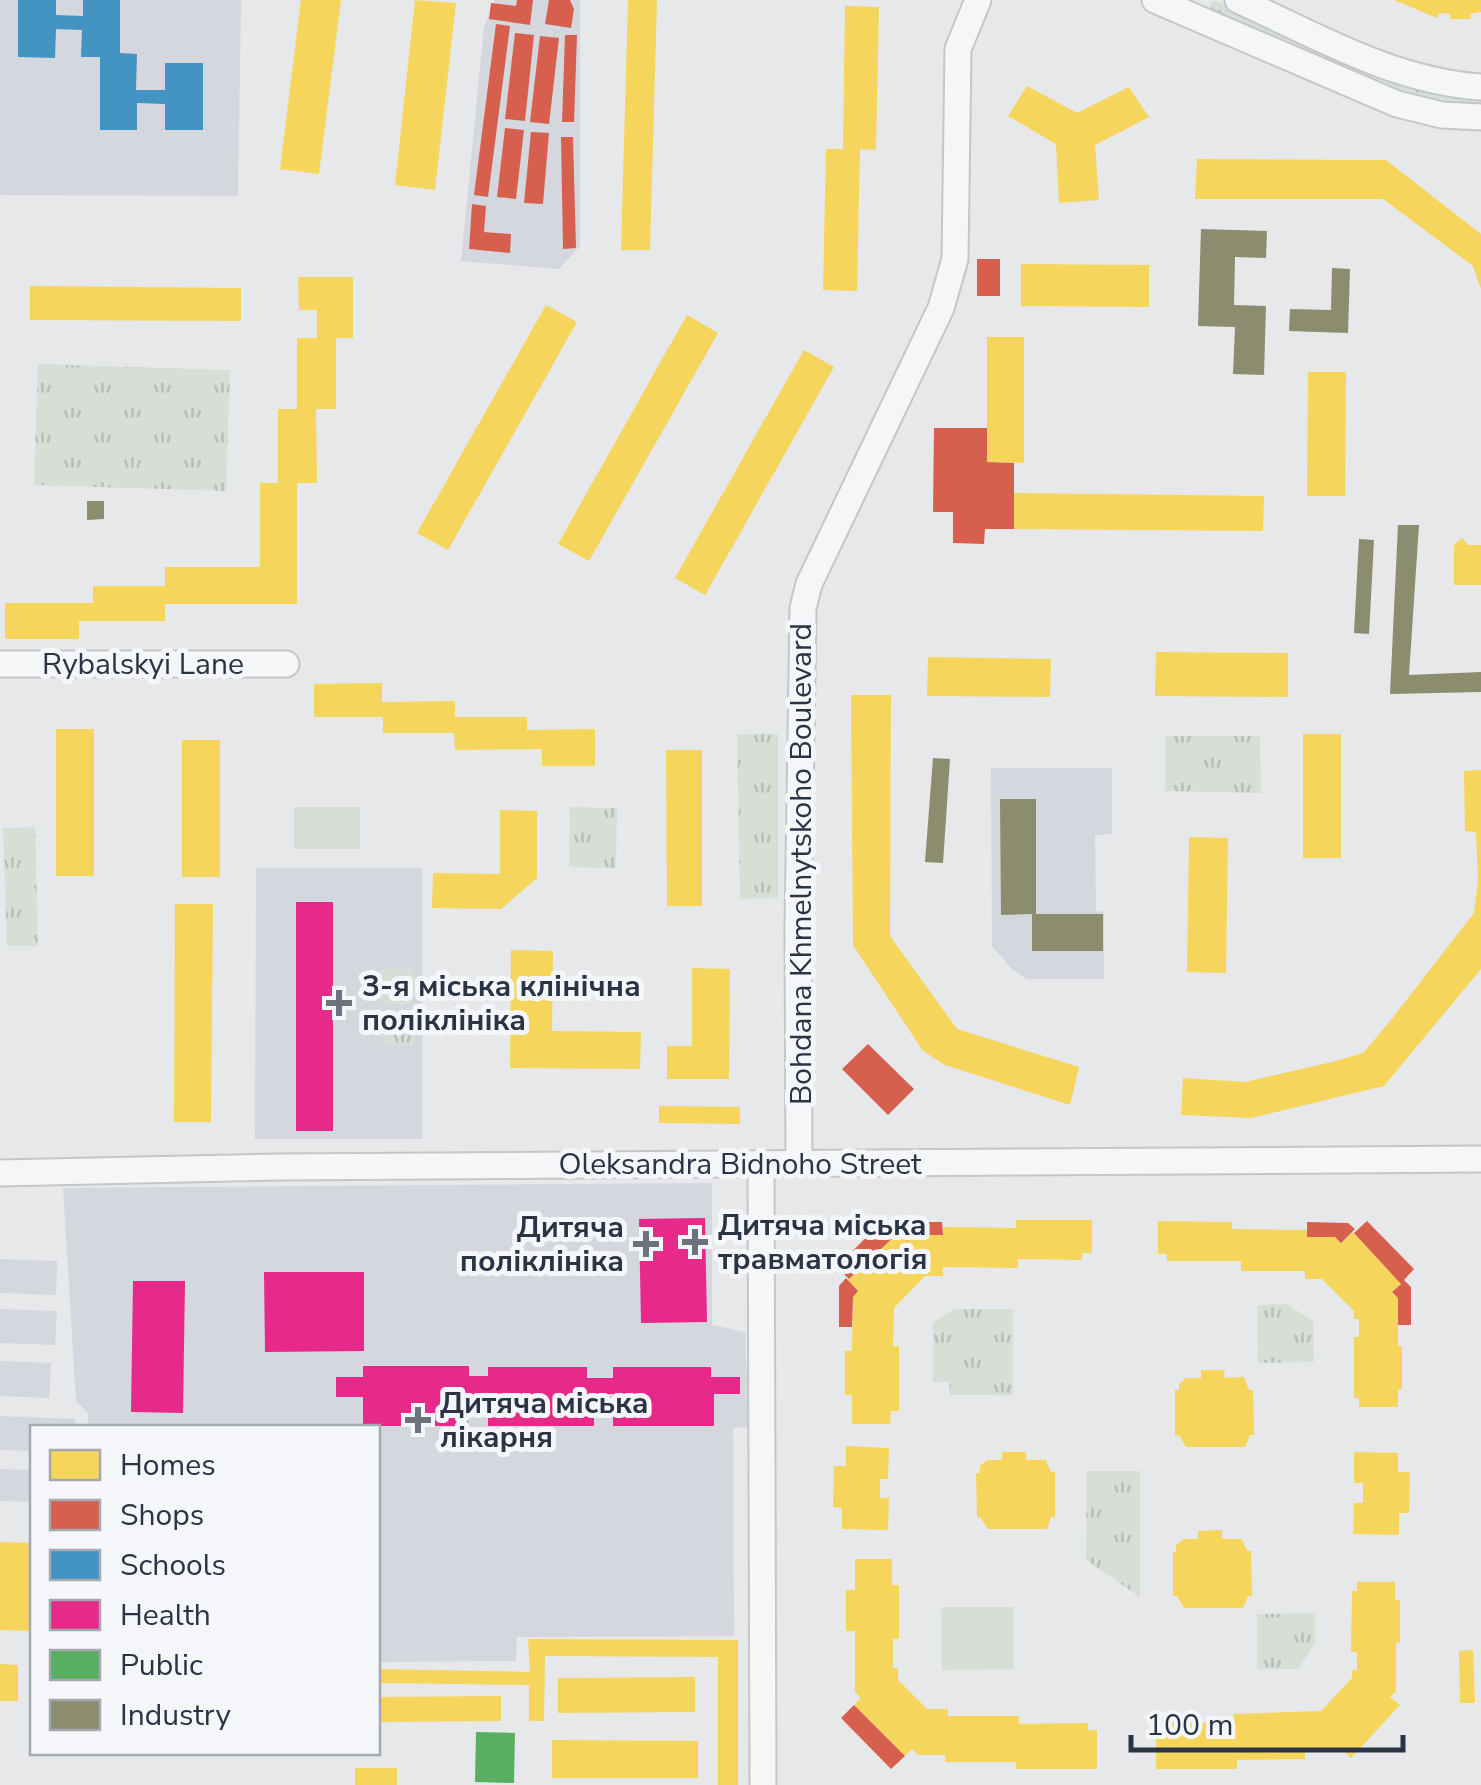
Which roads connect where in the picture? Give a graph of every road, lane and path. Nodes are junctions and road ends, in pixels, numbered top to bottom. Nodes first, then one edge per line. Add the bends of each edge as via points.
1 (978, 0) edge
2 (1154, 0) edge
3 (1238, 0) edge
4 (1184, 6) edge
5 (1481, 87) edge
6 (1481, 116) edge
7 (0, 664) edge
8 (286, 664) dead end
9 (1481, 1159) edge
10 (761, 1164) junction
11 (799, 1164) junction
12 (0, 1173) edge
13 (763, 1785) edge

1 - 11 street, Bohdana Khmelnytskoho Boulevard via 958,50 954,260 941,308 802,608
2 - 4 street
3 - 5 street via 1398,73
4 - 6 street via 1397,104
7 - 8 street, Rybalskyi Lane
9 - 11 street, Oleksandra Bidnoho Street
10 - 11 street, Oleksandra Bidnoho Street
10 - 12 street, Oleksandra Bidnoho Street
10 - 13 street

